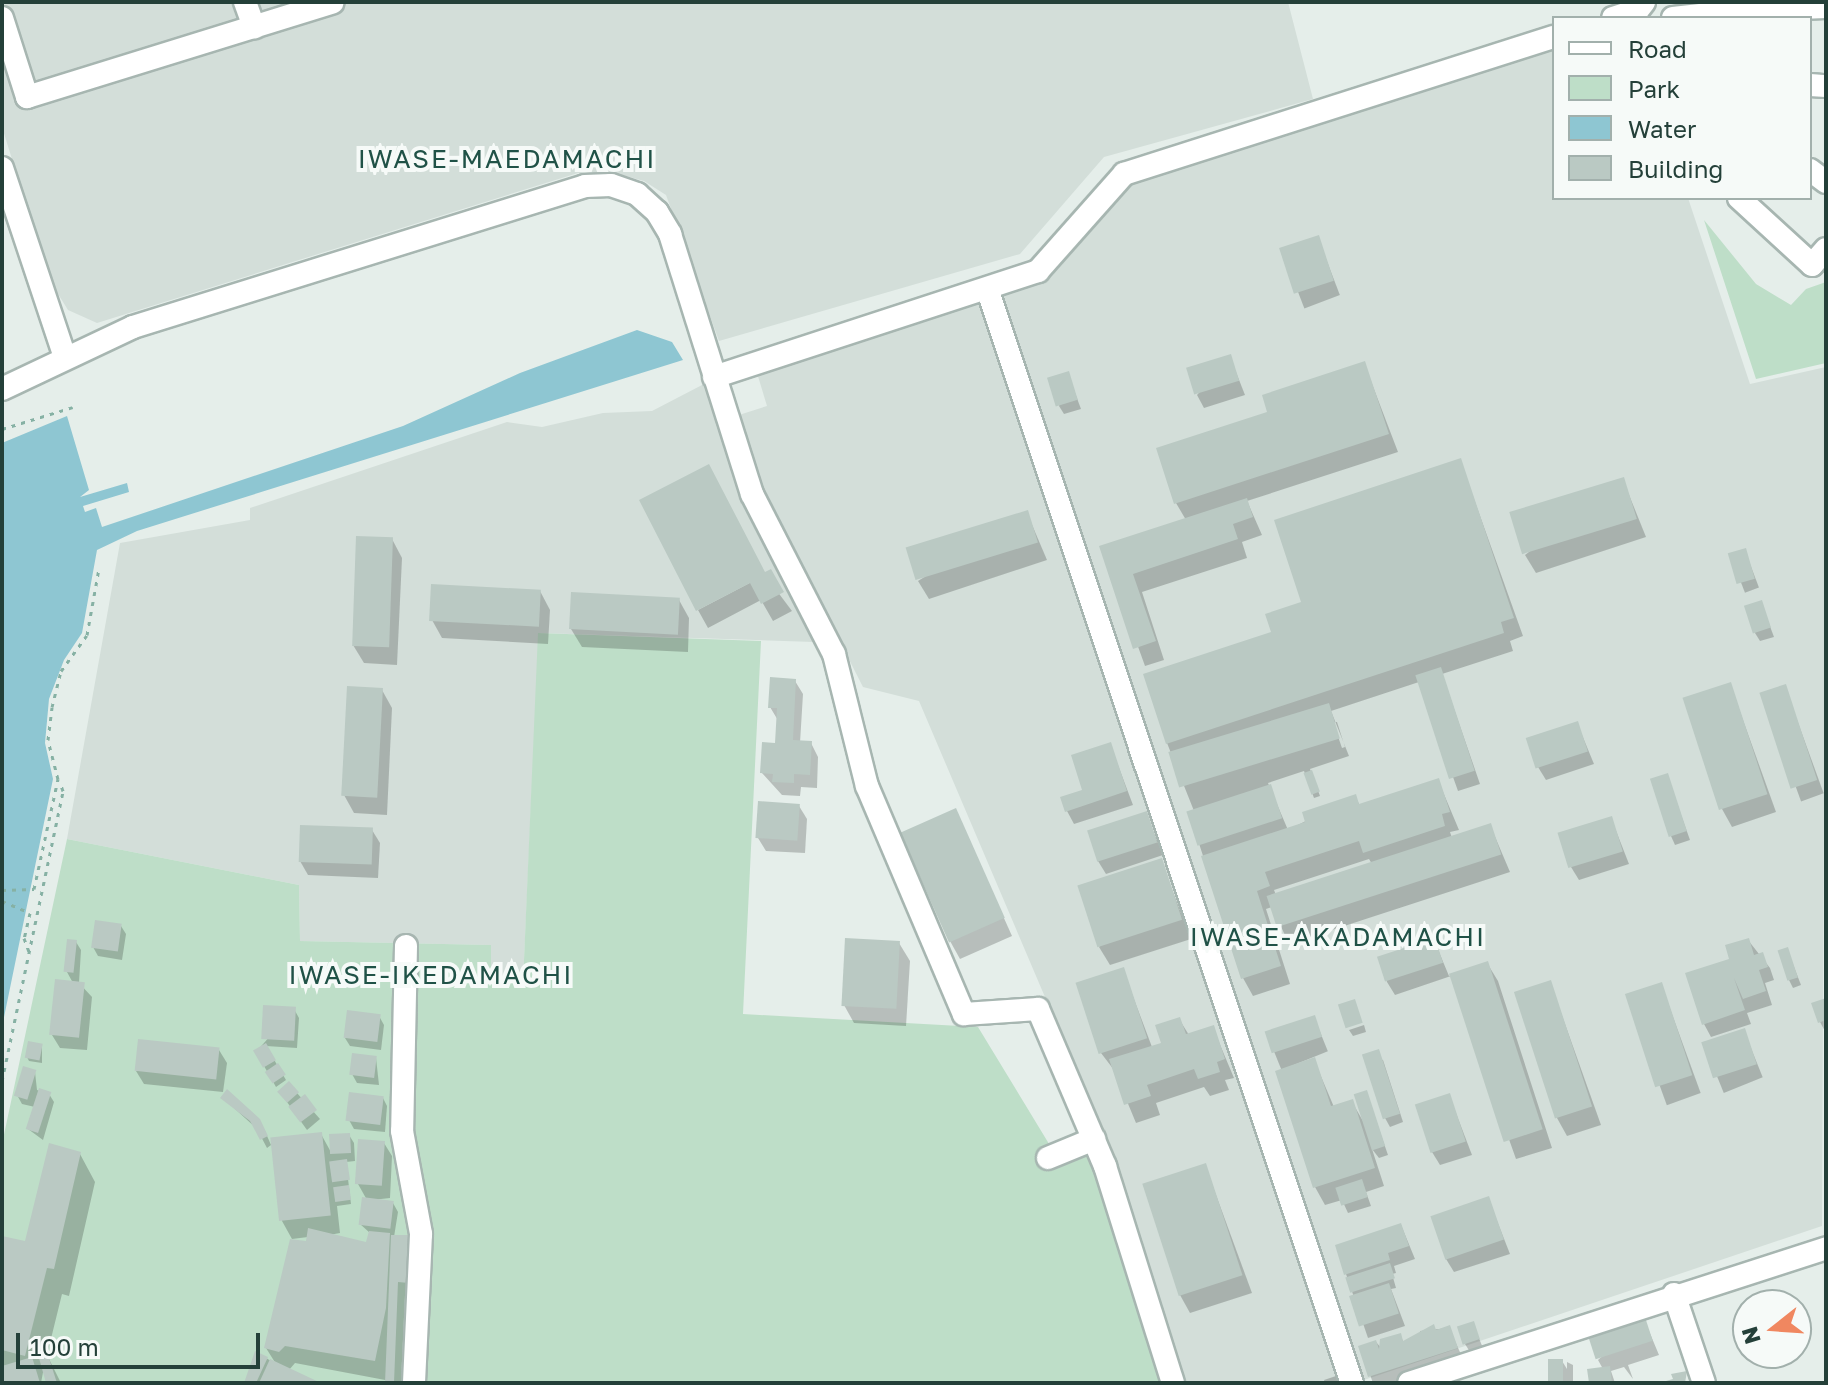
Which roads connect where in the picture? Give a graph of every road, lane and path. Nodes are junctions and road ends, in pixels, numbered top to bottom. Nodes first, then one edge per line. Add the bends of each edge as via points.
1 (245, 2) edge
2 (333, 2) edge
3 (1826, 7) edge
4 (1641, 8) edge
5 (1746, 14) edge
6 (1619, 16) edge
7 (1710, 16) edge
8 (2, 18) edge
9 (254, 27) junction
10 (1552, 38) edge
11 (2, 168) edge
12 (1741, 200) edge
13 (1826, 249) edge
14 (988, 291) junction
15 (65, 357) junction
16 (714, 377) junction
17 (2, 389) edge
18 (73, 407) dead end
19 (2, 429) edge
20 (99, 568) dead end
21 (58, 779) junction
22 (2, 890) edge
23 (2, 901) edge
24 (406, 946) dead end
25 (30, 953) junction
26 (2, 1081) edge
27 (1094, 1139) junction
28 (1048, 1158) dead end
29 (1826, 1248) edge
30 (1674, 1294) junction
31 (414, 1383) edge
32 (1173, 1383) edge
33 (1352, 1383) edge
34 (1409, 1383) edge
35 (1704, 1383) edge

1 - 9 street
2 - 9 street
3 - 5 street
4 - 6 street
5 - 7 street
8 - 9 street via 27,97
10 - 14 street via 1124,174 1038,271
11 - 15 street
12 - 13 street via 1812,265
14 - 16 street
14 - 33 street
15 - 16 street via 133,327 585,186 611,185 637,194 670,234
15 - 17 street
16 - 27 street via 752,494 844,682 867,786 964,1014 1038,1009
18 - 19 path
20 - 21 path via 87,635 61,671 52,707 48,740
21 - 22 path via 34,889
21 - 25 path via 63,791
23 - 25 path via 30,913 24,938
24 - 31 street via 402,1131 421,1234
25 - 26 path
27 - 28 street
27 - 32 street
29 - 30 street
30 - 34 street
30 - 35 street

